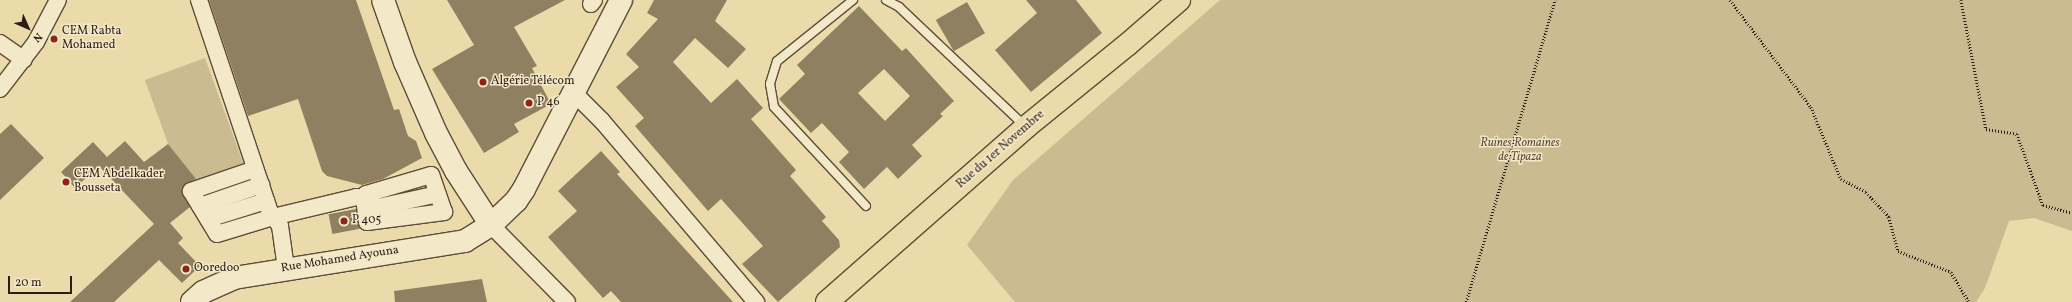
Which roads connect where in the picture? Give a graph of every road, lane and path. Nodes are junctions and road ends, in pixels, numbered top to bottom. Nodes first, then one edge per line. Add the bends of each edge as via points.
1 (58, 0) edge
2 (199, 0) edge
3 (383, 0) edge
4 (621, 0) edge
5 (853, 0) edge
6 (886, 0) edge
7 (1178, 0) edge
8 (1555, 0) edge
9 (1730, 0) edge
10 (1961, 0) edge
11 (0, 43) edge
12 (24, 60) junction
13 (0, 89) edge
14 (573, 92) junction
15 (1026, 127) junction
16 (255, 169) junction
17 (261, 186) junction
18 (438, 194) dead end
19 (266, 201) junction
20 (866, 206) dead end
21 (204, 212) junction
22 (2072, 213) edge
23 (273, 217) junction
24 (492, 225) junction
25 (286, 268) junction
26 (192, 302) edge
27 (567, 302) edge
28 (756, 302) edge
29 (827, 302) edge
30 (1466, 302) edge
31 (1969, 302) edge

1 - 12 street
2 - 16 street
3 - 24 main road via 436,132 456,171
4 - 14 main road, Rue Mohamed Ayouna
5 - 20 lane via 777,61 770,84 774,107
6 - 15 lane via 899,7
7 - 15 main road, Rue du 1er Novembre
8 - 30 path
9 - 31 path via 1811,107 1841,179 1866,192 1888,217 1898,250 1951,272
10 - 22 path via 1986,129 2017,134 2043,205
11 - 12 street
12 - 13 street
14 - 24 main road, Rue Mohamed Ayouna via 524,189 516,202
14 - 28 street via 602,121
15 - 29 main road, Rue du 1er Novembre
16 - 17 street
16 - 21 street via 191,191
17 - 19 street
17 - 21 street
18 - 23 street via 378,207 364,198 356,197
19 - 21 street
19 - 23 street
21 - 23 street via 217,234
23 - 25 street via 280,226
24 - 25 main road, Rue Mohamed Ayouna via 465,241
24 - 27 street
25 - 26 main road, Rue Mohamed Ayouna via 234,278 203,292

